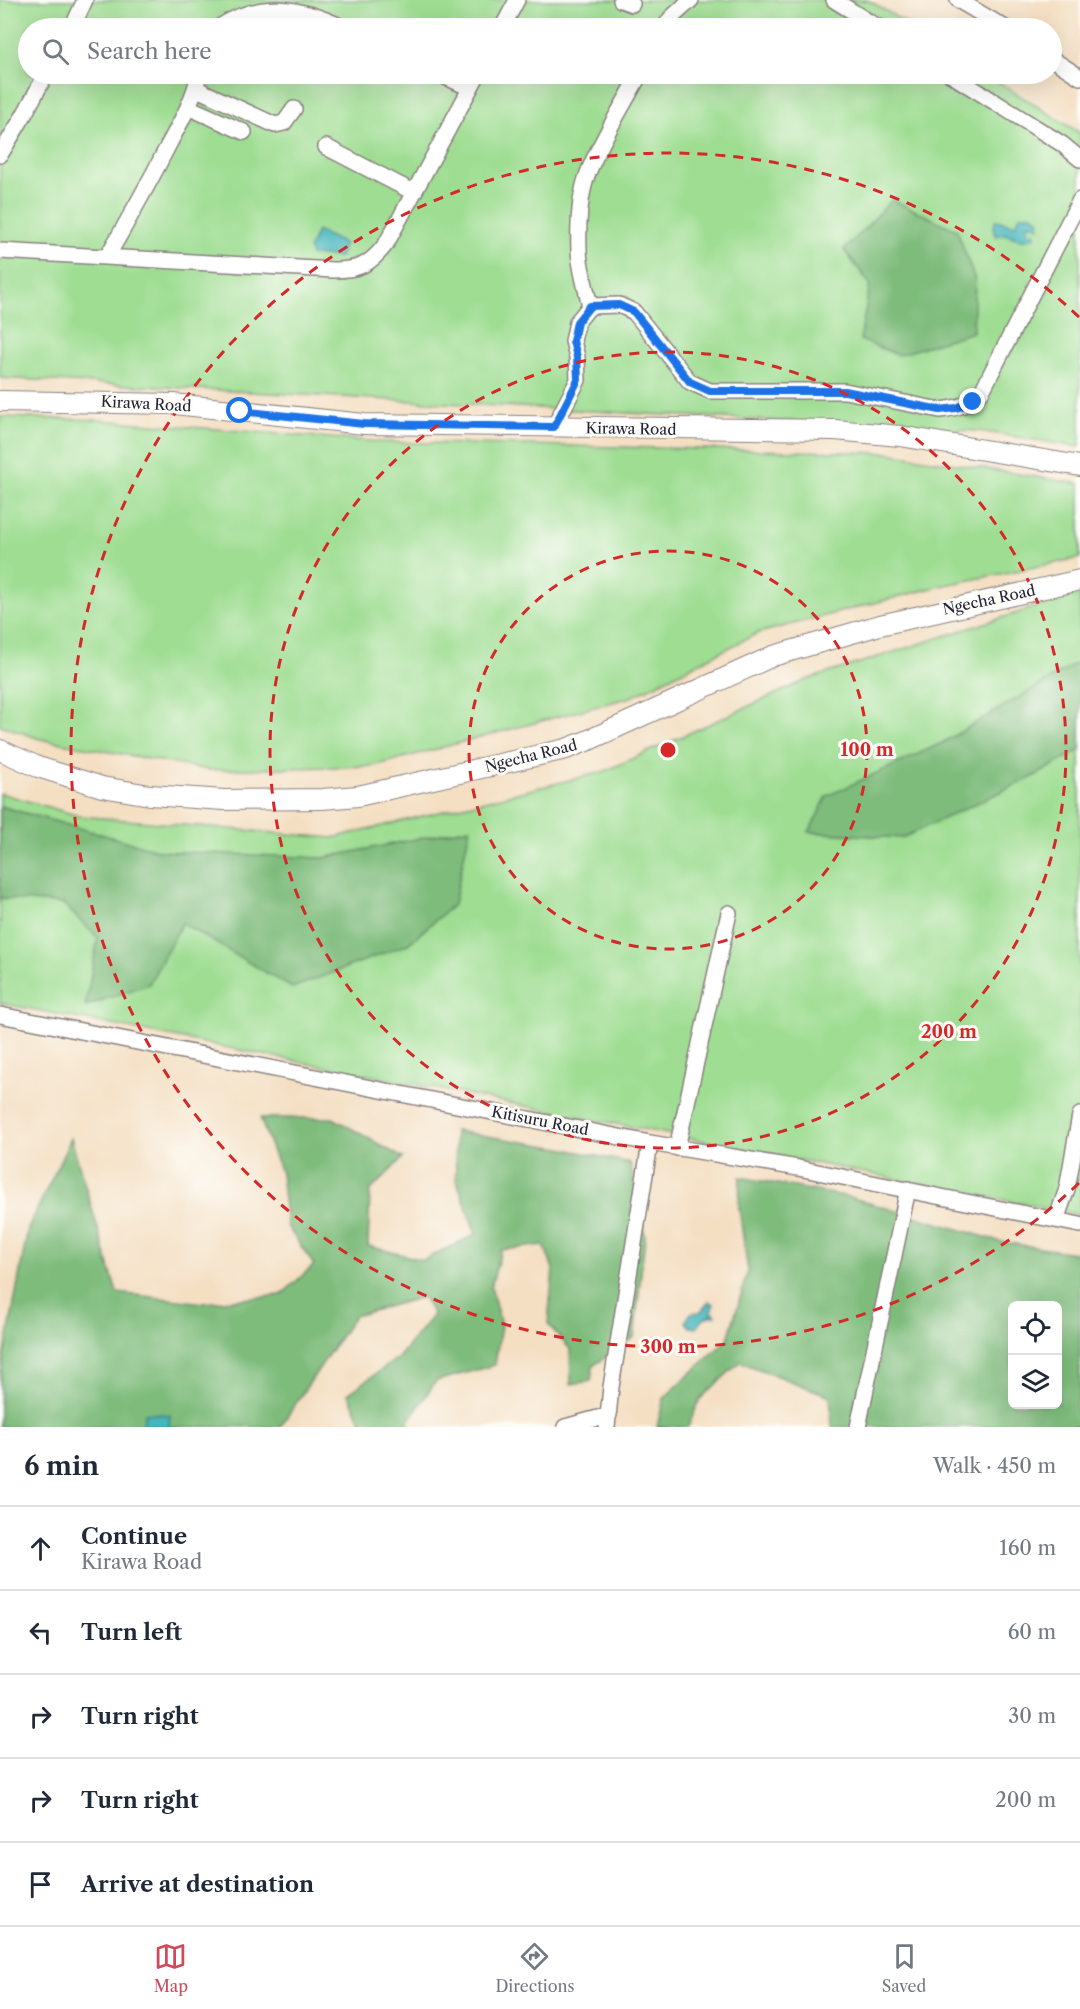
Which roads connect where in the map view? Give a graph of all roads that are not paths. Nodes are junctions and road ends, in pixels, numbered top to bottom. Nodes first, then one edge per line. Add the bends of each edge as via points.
1 (85, 0) edge
2 (517, 0) edge
3 (691, 0) edge
4 (834, 0) edge
5 (958, 0) edge
6 (77, 18) edge
7 (227, 18) edge
8 (322, 18) edge
9 (507, 18) edge
10 (671, 18) edge
11 (863, 18) edge
12 (988, 18) edge
13 (1062, 65) edge
14 (1080, 77) edge
15 (41, 84) edge
16 (198, 84) edge
17 (461, 84) edge
18 (472, 84) edge
19 (635, 84) edge
20 (966, 84) edge
21 (470, 88) junction
22 (197, 89) junction
23 (188, 107) junction
24 (294, 109) dead end
25 (244, 132) dead end
26 (326, 147) dead end
27 (0, 155) edge
28 (1080, 159) edge
29 (413, 192) junction
30 (1080, 200) edge
31 (0, 251) edge
32 (107, 257) junction
33 (590, 306) junction
34 (0, 401) edge
35 (554, 427) junction
36 (1080, 466) edge
37 (1080, 580) edge
38 (0, 750) edge
39 (729, 913) dead end
40 (0, 1015) edge
41 (1080, 1115) edge
42 (650, 1143) junction
43 (677, 1148) junction
44 (908, 1190) junction
45 (1056, 1220) junction
46 (1080, 1225) edge
47 (608, 1421) edge
48 (565, 1427) edge
49 (858, 1427) edge

1 - 6 street
2 - 9 street
3 - 10 street
4 - 11 street
5 - 12 street
7 - 8 street via 244,5 261,2 281,3
13 - 14 street
15 - 27 street
16 - 22 street
17 - 21 street
18 - 21 street
19 - 33 street via 583,191 579,254
20 - 28 street
21 - 29 street
22 - 23 street
22 - 24 street via 275,124 284,123
23 - 25 street
23 - 32 street
26 - 29 street
29 - 32 street via 379,252 367,264 348,270
30 - 33 street via 982,391 973,402 956,408 940,410 845,391 710,391 690,382 634,312 619,305
31 - 32 street
33 - 35 street via 577,322 573,341 578,380
34 - 35 main road, Kirawa Road via 174,404 364,424
35 - 36 main road, Kirawa Road via 846,431 900,436
37 - 38 main road, Ngecha Road via 817,642 764,660 566,749 358,796 224,800 150,795 71,779
39 - 43 street
40 - 42 street, Kitisuru Road
41 - 45 street via 1067,1190
42 - 43 street, Kitisuru Road
42 - 47 street
43 - 44 street, Kitisuru Road
44 - 45 street, Kitisuru Road
44 - 49 street
45 - 46 street, Kitisuru Road
47 - 48 street

